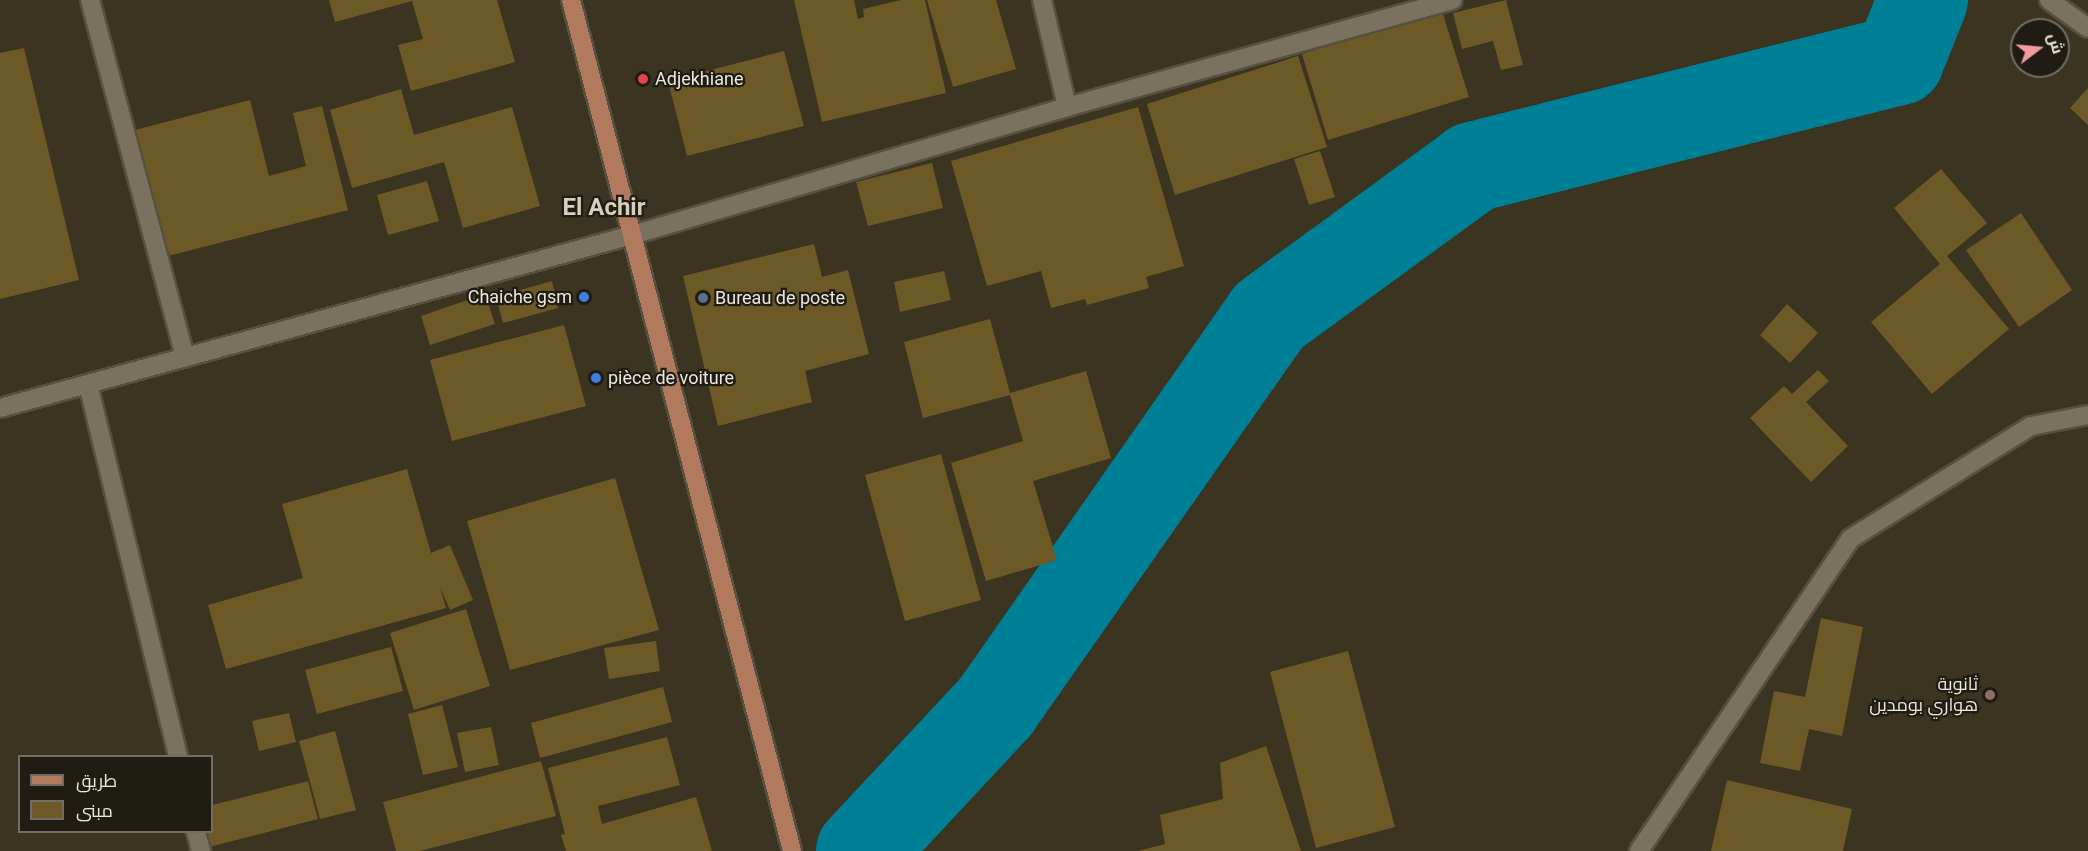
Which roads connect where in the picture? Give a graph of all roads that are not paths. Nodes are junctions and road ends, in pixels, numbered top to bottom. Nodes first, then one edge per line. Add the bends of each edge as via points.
1 (90, 0) edge
2 (571, 0) edge
3 (1042, 0) edge
4 (1452, 0) edge
5 (2049, 0) edge
6 (2088, 28) edge
7 (1067, 107) junction
8 (632, 236) junction
9 (185, 358) junction
10 (88, 384) junction
11 (0, 408) edge
12 (2088, 415) edge
13 (178, 755) edge
14 (196, 833) edge
15 (201, 851) edge
16 (792, 851) edge
17 (1639, 851) edge

1 - 9 street
2 - 8 main road
3 - 7 street
4 - 7 street
5 - 6 street
7 - 8 street
8 - 9 street
8 - 16 main road
9 - 10 street
10 - 11 street
10 - 13 street
12 - 17 street via 2031,426 1850,539
14 - 15 street

